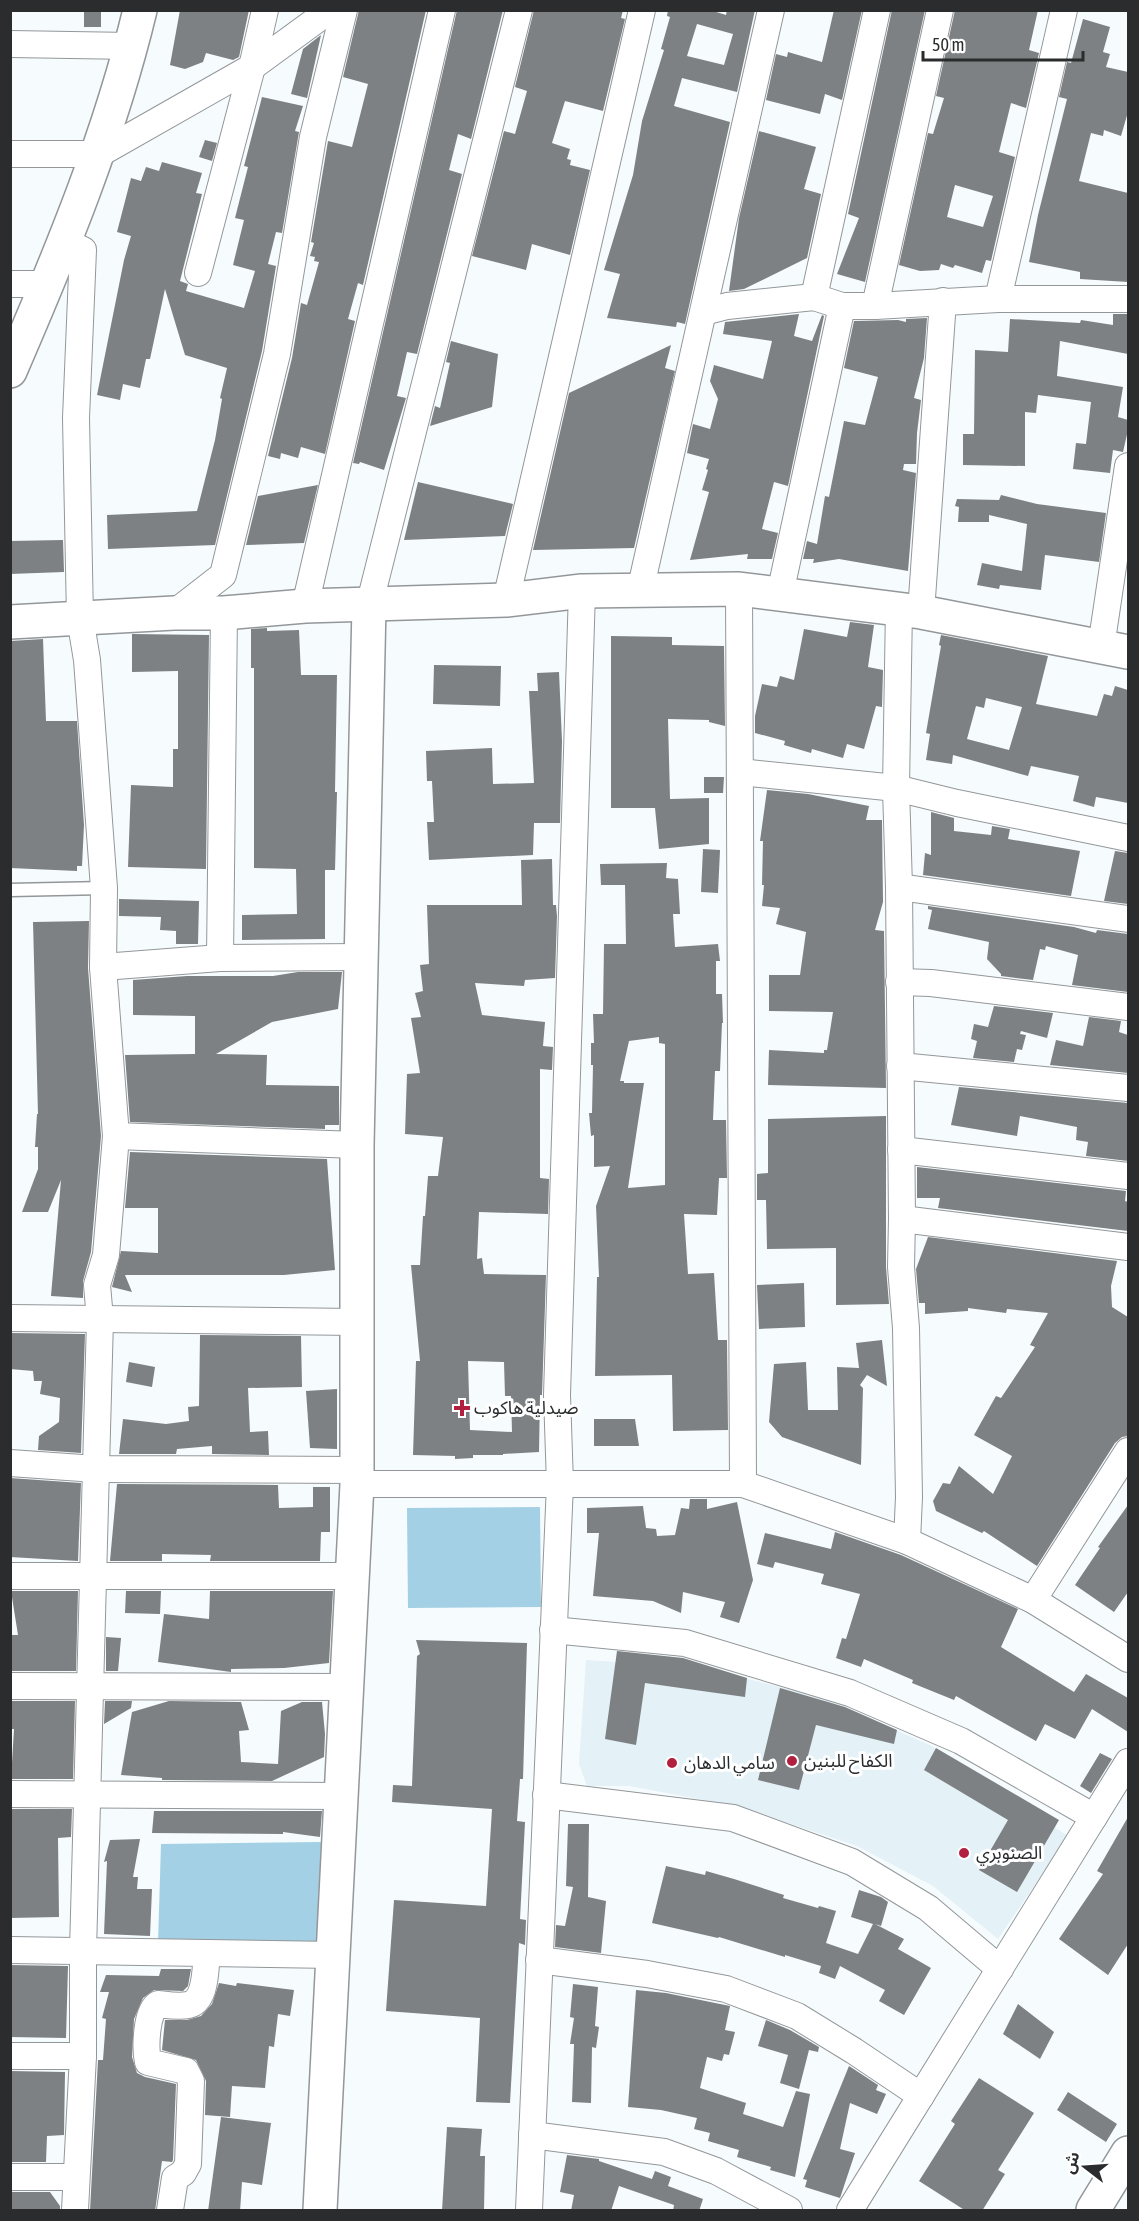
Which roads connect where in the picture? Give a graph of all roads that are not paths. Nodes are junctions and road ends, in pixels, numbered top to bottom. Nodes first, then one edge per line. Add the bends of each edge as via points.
1 (140, 10) edge
2 (265, 10) edge
3 (330, 10) edge
4 (344, 10) edge
5 (442, 10) edge
6 (519, 10) edge
7 (642, 10) edge
8 (771, 10) edge
9 (877, 10) edge
10 (940, 10) edge
11 (1064, 10) edge
12 (10, 44) edge
13 (132, 46) junction
14 (252, 68) junction
15 (10, 154) edge
16 (99, 154) junction
17 (64, 241) junction
18 (198, 273) dead end
19 (10, 284) edge
20 (48, 284) junction
21 (814, 297) junction
22 (998, 299) junction
23 (1128, 299) edge
24 (943, 301) junction
25 (842, 306) junction
26 (875, 306) junction
27 (705, 312) junction
28 (10, 371) edge
29 (1128, 466) edge
30 (739, 589) junction
31 (582, 591) junction
32 (640, 591) junction
33 (780, 594) junction
34 (506, 600) junction
35 (305, 606) junction
36 (369, 606) junction
37 (910, 610) junction
38 (174, 613) junction
39 (224, 613) junction
40 (80, 618) junction
41 (10, 622) edge
42 (1115, 650) edge
43 (740, 772) junction
44 (896, 789) junction
45 (1128, 838) edge
46 (899, 887) junction
47 (104, 888) junction
48 (10, 890) edge
49 (1128, 919) edge
50 (362, 957) junction
51 (220, 958) junction
52 (103, 967) junction
53 (899, 982) junction
54 (1128, 1007) edge
55 (900, 1066) junction
56 (1128, 1088) edge
57 (116, 1136) junction
58 (357, 1145) junction
59 (901, 1150) junction
60 (1128, 1176) edge
61 (902, 1219) junction
62 (1128, 1247) edge
63 (10, 1318) edge
64 (100, 1319) junction
65 (356, 1322) junction
66 (1128, 1451) edge
67 (10, 1463) edge
68 (96, 1469) junction
69 (357, 1477) junction
70 (560, 1484) junction
71 (743, 1484) junction
72 (907, 1541) junction
73 (10, 1576) edge
74 (353, 1576) junction
75 (93, 1577) junction
76 (1033, 1600) junction
77 (553, 1630) junction
78 (1128, 1659) edge
79 (10, 1686) edge
80 (90, 1686) junction
81 (347, 1687) junction
82 (1128, 1762) edge
83 (10, 1794) edge
84 (87, 1794) junction
85 (546, 1795) junction
86 (342, 1796) junction
87 (1094, 1817) junction
88 (10, 1950) edge
89 (83, 1951) junction
90 (207, 1953) junction
91 (333, 1955) junction
92 (539, 1960) junction
93 (1000, 1969) junction
94 (10, 2056) edge
95 (83, 2056) junction
96 (921, 2096) junction
97 (532, 2135) junction
98 (1128, 2153) edge
99 (10, 2177) edge
100 (76, 2177) junction
101 (75, 2211) edge
102 (170, 2211) edge
103 (320, 2211) edge
104 (529, 2211) edge
105 (789, 2211) edge
106 (850, 2211) edge
107 (1093, 2211) edge

1 - 13 main road
2 - 14 street
3 - 14 street
4 - 38 street via 313,137 277,354 223,575
5 - 35 street
6 - 36 street
7 - 34 street
8 - 27 street
9 - 21 street
10 - 26 street
11 - 22 street
12 - 13 street
13 - 16 main road
14 - 16 street
14 - 18 street
15 - 16 street
16 - 17 main road
17 - 20 main road
17 - 40 street via 83,250 76,418
19 - 20 street
20 - 28 main road
21 - 25 street
21 - 27 street
22 - 23 street
22 - 24 street
24 - 26 street
24 - 37 street
25 - 26 street
25 - 33 street
27 - 32 street
29 - 42 street
30 - 32 main road
30 - 33 main road
30 - 43 street
31 - 32 main road
31 - 34 main road
31 - 70 street via 557,1395
33 - 37 main road
34 - 36 main road
35 - 36 main road
35 - 39 main road
36 - 50 main road
37 - 42 main road
37 - 44 street
38 - 39 main road
38 - 40 main road
39 - 51 street
40 - 41 main road
40 - 47 street via 87,660
43 - 44 street
43 - 71 street
44 - 45 street
44 - 46 street
46 - 49 street
46 - 53 street
47 - 48 lane
47 - 52 street
50 - 51 street
50 - 58 main road
51 - 52 street
52 - 57 street
53 - 54 street
53 - 55 street
55 - 56 street
55 - 59 street
57 - 58 street
57 - 64 street via 106,1255 97,1285
58 - 65 main road
59 - 60 street
59 - 61 street
61 - 62 street
61 - 72 street
63 - 64 street
64 - 65 street
64 - 68 street
65 - 69 main road
66 - 76 street
67 - 68 street
68 - 69 street
68 - 75 street
69 - 70 street
69 - 74 main road
70 - 71 street
70 - 77 street
71 - 72 street
72 - 76 street
73 - 75 street
74 - 75 street
74 - 81 main road
75 - 80 street
76 - 78 street
77 - 85 street
77 - 87 street via 686,1643 850,1694 961,1741
79 - 80 street
80 - 81 street
80 - 84 street
81 - 86 main road
82 - 87 street
83 - 84 street
84 - 86 street
84 - 89 street
85 - 92 street
85 - 93 street via 734,1818 852,1862 928,1908
86 - 91 main road
87 - 93 street
88 - 89 street
89 - 90 street
89 - 95 street
90 - 91 street
90 - 102 street via 197,2001 188,2005 159,2004 151,2012 148,2062 186,2071 191,2081 188,2164 174,2178
91 - 103 main road
92 - 96 street via 726,1989 797,2016
92 - 97 street
93 - 96 street
94 - 95 street
95 - 100 street
96 - 106 street
97 - 104 street
97 - 105 street via 664,2152 716,2171
98 - 107 main road
99 - 100 street
100 - 101 street

